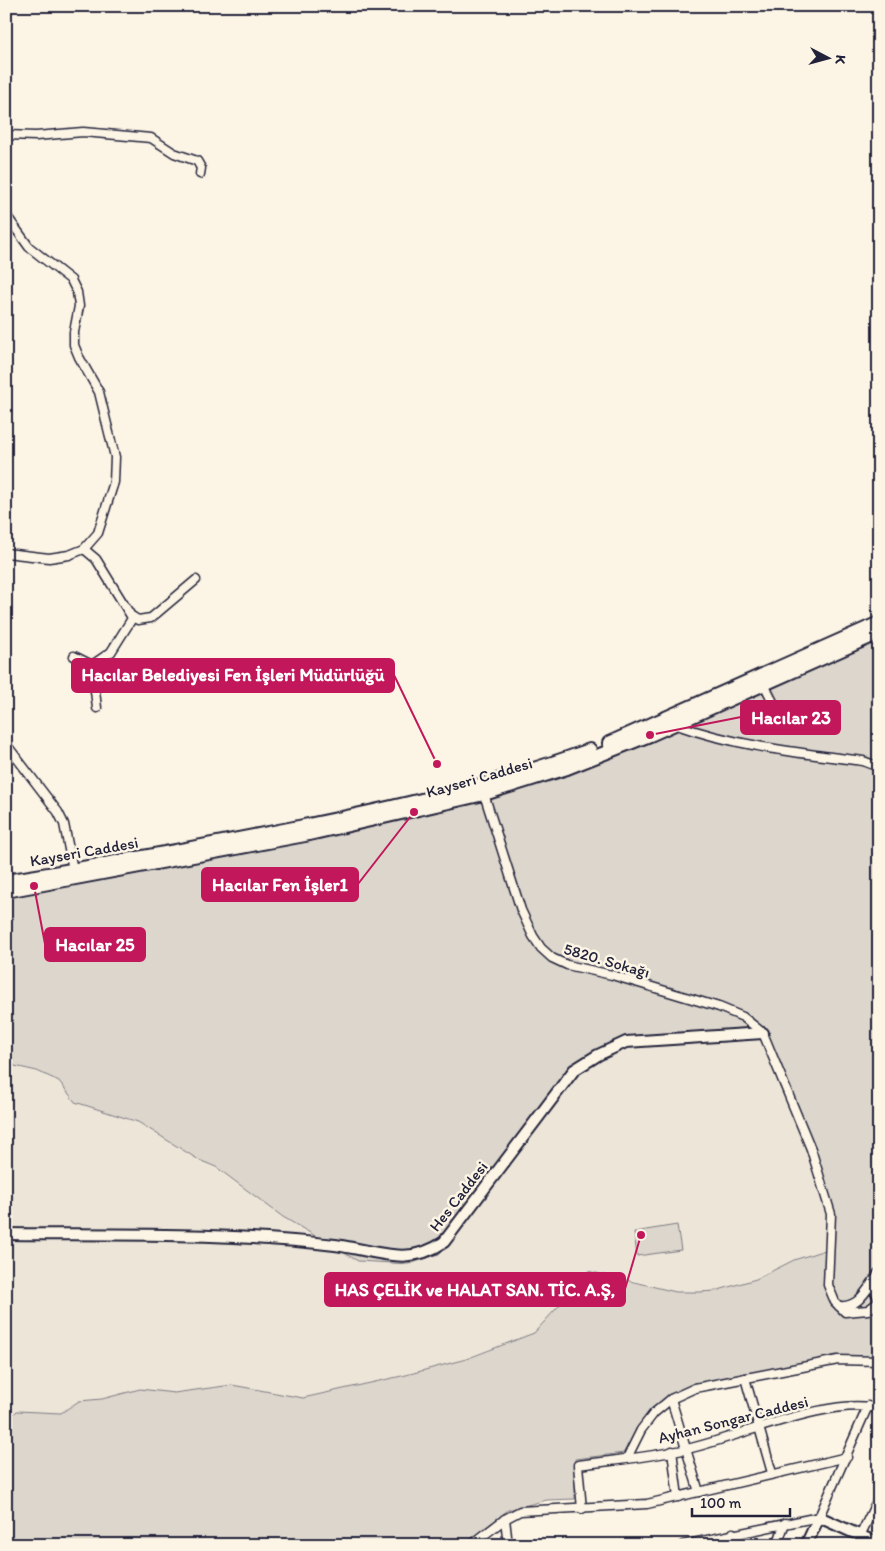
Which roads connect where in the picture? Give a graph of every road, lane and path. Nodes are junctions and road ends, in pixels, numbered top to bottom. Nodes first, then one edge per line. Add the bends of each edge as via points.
1 (6, 135) edge
2 (200, 174) dead end
3 (6, 214) edge
4 (84, 549) junction
5 (6, 553) edge
6 (196, 580) dead end
7 (132, 617) junction
8 (879, 623) edge
9 (879, 633) edge
10 (74, 656) dead end
11 (92, 665) junction
12 (764, 684) junction
13 (773, 702) dead end
14 (98, 708) dead end
15 (674, 724) junction
16 (6, 744) edge
17 (879, 766) edge
18 (484, 794) junction
19 (74, 874) junction
20 (6, 881) edge
21 (6, 891) edge
22 (763, 1033) junction
23 (6, 1234) edge
24 (877, 1277) edge
25 (879, 1296) edge
26 (879, 1302) edge
27 (839, 1306) junction
28 (879, 1361) edge
29 (745, 1378) junction
30 (671, 1399) junction
31 (868, 1406) junction
32 (879, 1409) edge
33 (760, 1428) junction
34 (687, 1449) junction
35 (672, 1451) junction
36 (847, 1457) junction
37 (627, 1458) junction
38 (772, 1473) junction
39 (699, 1492) junction
40 (678, 1497) junction
41 (879, 1497) edge
42 (582, 1509) junction
43 (819, 1517) junction
44 (504, 1519) junction
45 (785, 1523) junction
46 (733, 1533) junction
47 (860, 1536) junction
48 (879, 1544) edge
49 (471, 1545) edge
50 (508, 1545) edge
51 (683, 1545) edge
52 (727, 1545) edge
53 (777, 1545) edge
54 (806, 1545) edge

1 - 2 street via 83,132 151,138 174,153 197,161
3 - 4 street via 29,247 71,280 77,292 79,306 74,345 99,392 115,457 114,482 98,533
4 - 5 street via 49,558
4 - 7 street via 96,560
6 - 7 street via 151,618 142,621
7 - 11 street via 111,652
8 - 19 main road, Kayseri Caddesi via 611,742 547,766 478,787 374,811
9 - 12 main road, Kayseri Caddesi
10 - 11 street
11 - 14 street
12 - 13 street
12 - 15 main road, Kayseri Caddesi
15 - 17 street via 709,737
15 - 18 main road, Kayseri Caddesi via 566,768
16 - 19 street via 58,812 64,824
18 - 19 main road, Kayseri Caddesi via 306,835
18 - 22 street, 5820. Sokağı via 521,910 533,936 552,958 719,1007 743,1017
19 - 20 main road, Kayseri Caddesi
19 - 21 main road, Kayseri Caddesi
22 - 23 street, Hes Caddesi via 626,1042 574,1070 444,1242 420,1255 400,1257 276,1238
22 - 27 street via 811,1149 831,1214 828,1285
24 - 25 street via 875,1291
24 - 27 street via 858,1301
26 - 27 street via 868,1310 855,1312 845,1312
28 - 29 street via 838,1360
29 - 30 street via 695,1388
29 - 33 street
30 - 34 street
30 - 37 street via 645,1424
31 - 32 street, Ayhan Songar Caddesi
31 - 33 street, Ayhan Songar Caddesi via 832,1408
31 - 36 street
33 - 34 street, Ayhan Songar Caddesi
33 - 38 street
34 - 35 street, Ayhan Songar Caddesi
34 - 39 street
35 - 37 street, Ayhan Songar Caddesi
35 - 40 street
36 - 38 street
36 - 43 street
37 - 42 street, Ayhan Songar Caddesi via 578,1465
38 - 39 street
39 - 40 street
40 - 42 street via 647,1504
41 - 47 street
42 - 44 street via 520,1511
43 - 45 street
43 - 47 street
43 - 54 street
44 - 49 street
44 - 50 street
45 - 46 street
45 - 53 street
46 - 51 street
46 - 52 street
47 - 48 street

